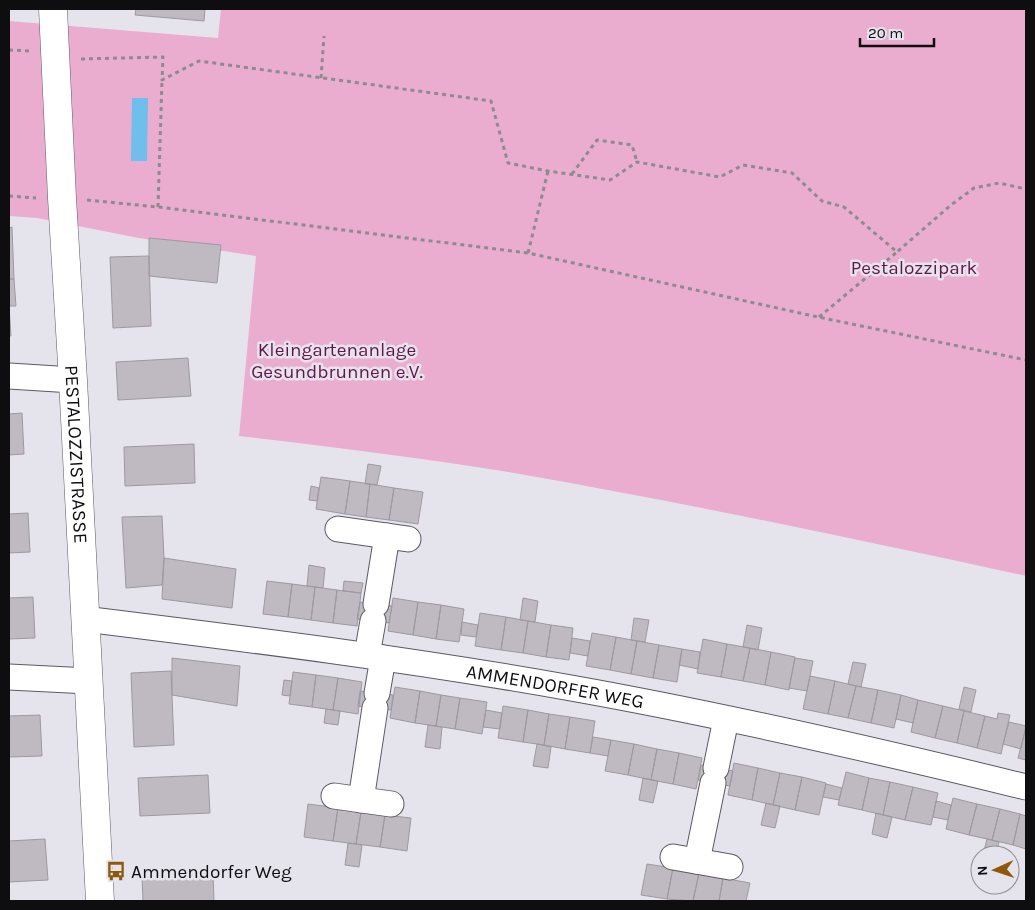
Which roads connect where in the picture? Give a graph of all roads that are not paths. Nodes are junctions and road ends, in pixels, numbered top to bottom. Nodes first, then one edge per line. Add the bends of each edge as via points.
1 (53, 9) edge
2 (9, 376) edge
3 (73, 380) junction
4 (338, 529) dead end
5 (85, 619) junction
6 (375, 656) junction
7 (9, 677) edge
8 (89, 681) junction
9 (726, 719) junction
10 (1026, 787) edge
11 (334, 796) dead end
12 (361, 800) junction
13 (391, 804) dead end
14 (673, 857) dead end
15 (697, 861) junction
16 (730, 867) dead end
17 (100, 901) edge

1 - 3 street, PESTALOZZISTRASSE
2 - 3 street
3 - 5 street, PESTALOZZISTRASSE
4 - 6 street via 397,538 374,613
5 - 6 street, AMMENDORFER WEG
5 - 8 street, PESTALOZZISTRASSE
6 - 9 street, AMMENDORFER WEG via 571,688
6 - 12 street via 376,700
7 - 8 street
8 - 17 street, PESTALOZZISTRASSE
9 - 10 street, AMMENDORFER WEG via 892,754
9 - 15 street
11 - 12 street
12 - 13 street
14 - 15 street
15 - 16 street

